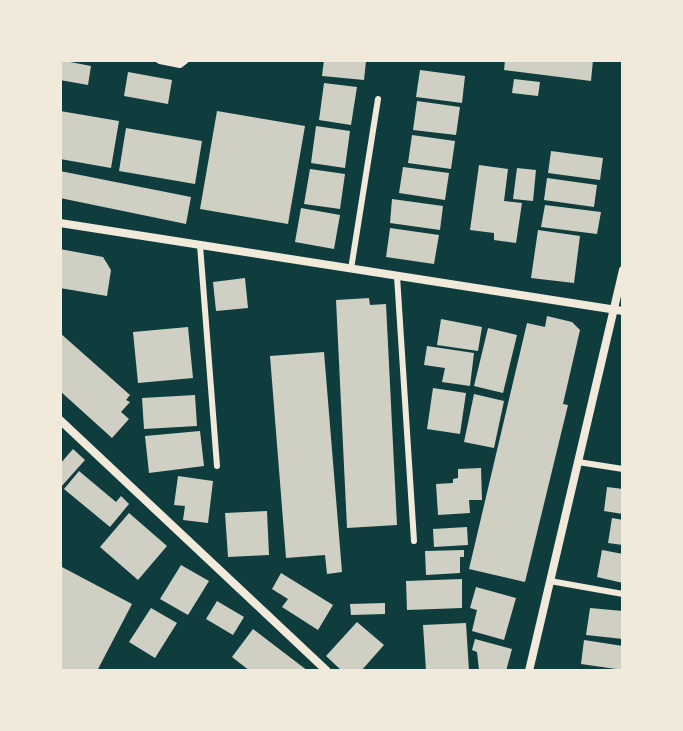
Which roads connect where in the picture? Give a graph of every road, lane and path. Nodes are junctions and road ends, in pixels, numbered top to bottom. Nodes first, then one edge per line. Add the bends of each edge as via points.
1 (160, 60) edge
2 (185, 60) edge
3 (378, 99) dead end
4 (60, 223) edge
5 (200, 245) junction
6 (351, 269) junction
7 (623, 270) edge
8 (397, 276) junction
9 (618, 311) edge
10 (60, 420) edge
11 (578, 462) junction
12 (217, 466) dead end
13 (623, 469) edge
14 (414, 541) dead end
15 (550, 581) junction
16 (623, 594) edge
17 (326, 671) edge
18 (529, 671) edge

1 - 2 street
3 - 6 lane
4 - 5 street
5 - 6 street
5 - 12 lane
6 - 8 street
7 - 9 street
8 - 9 street
8 - 14 lane
9 - 11 street
10 - 17 street
11 - 13 lane
11 - 15 street
15 - 16 lane
15 - 18 street

